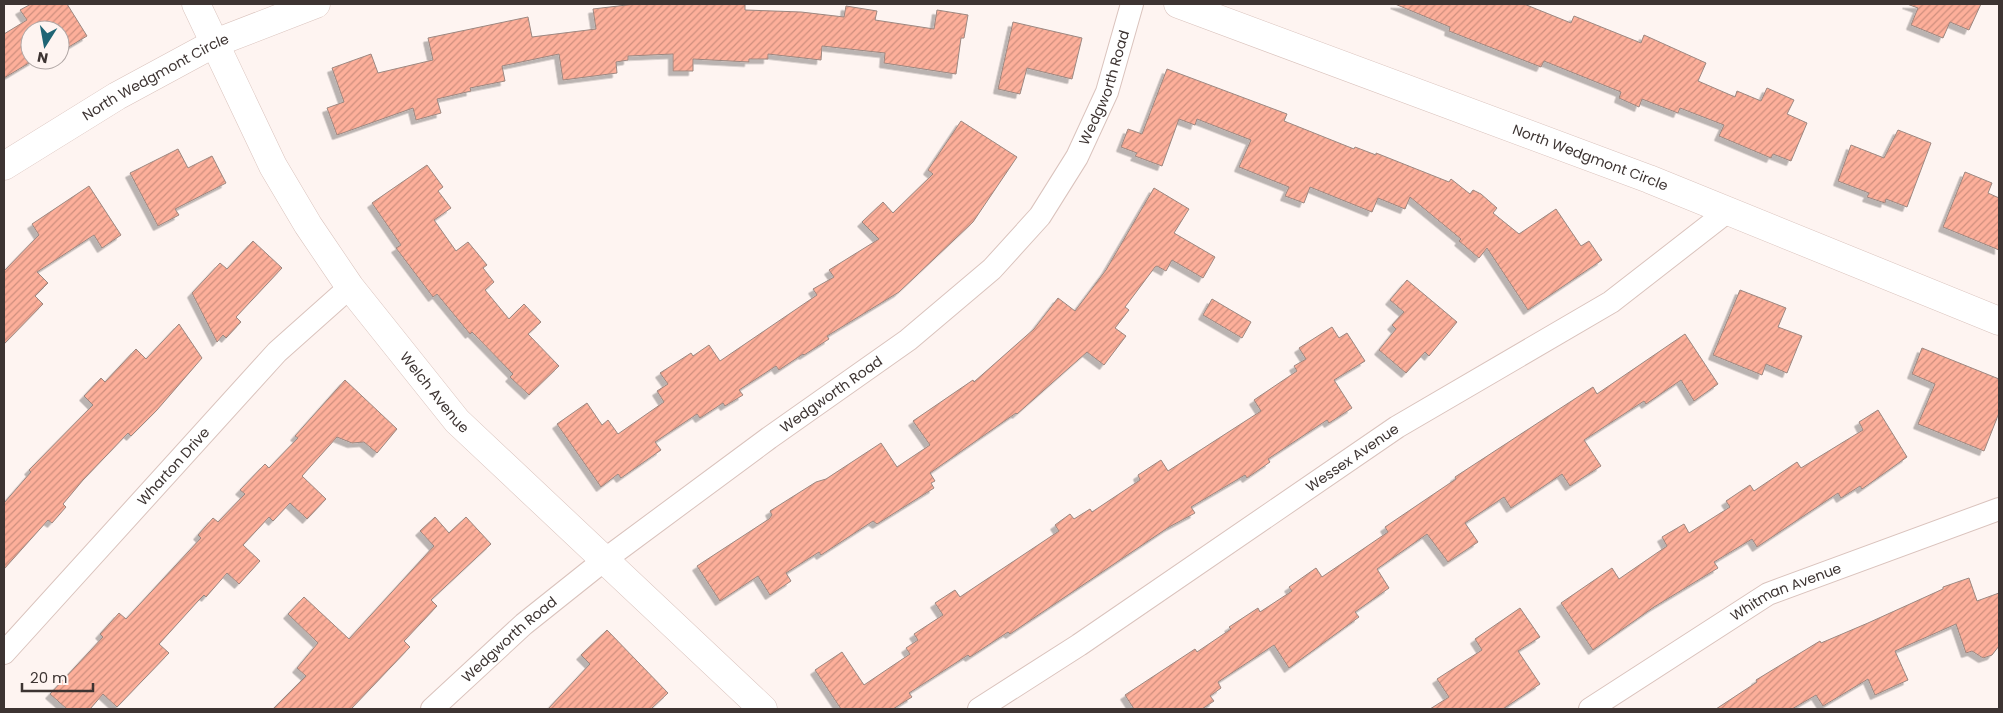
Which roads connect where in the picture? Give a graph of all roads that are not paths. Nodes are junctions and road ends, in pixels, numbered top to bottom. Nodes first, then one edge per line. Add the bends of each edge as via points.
1 (196, 4) edge
2 (316, 4) edge
3 (1132, 4) edge
4 (1178, 4) edge
5 (215, 43) junction
6 (4, 166) edge
7 (1728, 211) junction
8 (350, 287) junction
9 (1999, 321) edge
10 (1999, 509) edge
11 (604, 561) junction
12 (4, 653) edge
13 (432, 709) edge
14 (763, 709) edge
15 (979, 709) edge
16 (1590, 709) edge

1 - 5 street, Welch Avenue
2 - 5 street, North Wedgmont Circle
3 - 11 street, Wedgworth Road via 1107,92 1077,157 1040,216 992,269 908,340
4 - 7 street, North Wedgmont Circle
5 - 6 street, North Wedgmont Circle via 117,96
5 - 8 street, Welch Avenue via 273,166 308,226
7 - 9 street, North Wedgmont Circle
7 - 15 street, Wessex Avenue via 1611,302 1397,427 1079,645
8 - 11 street, Welch Avenue via 457,421
8 - 12 street, Wharton Drive via 277,352
10 - 16 street, Whitman Avenue via 1768,594
11 - 13 street, Wedgworth Road via 524,624
11 - 14 street, Welch Avenue

